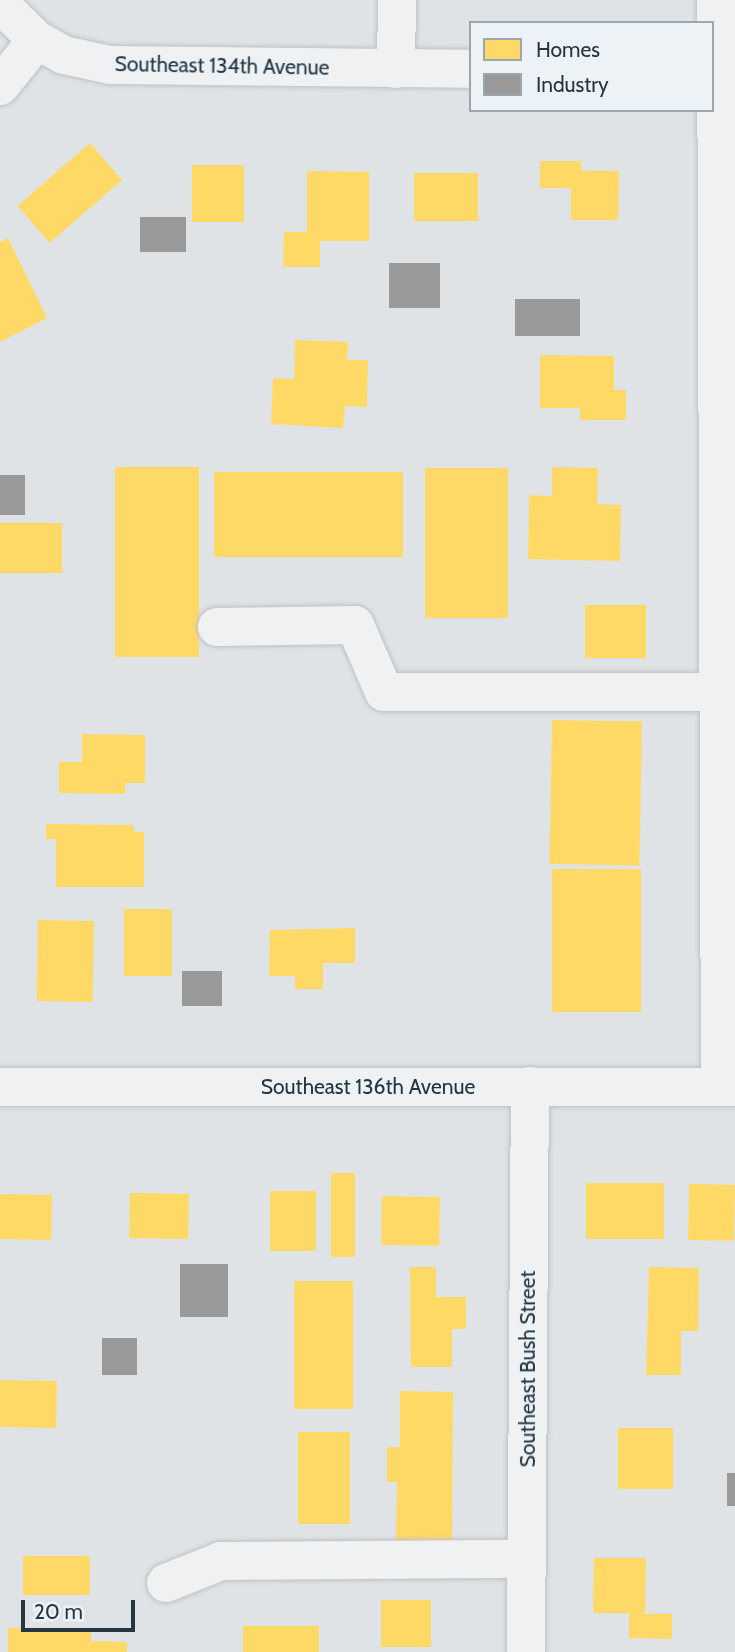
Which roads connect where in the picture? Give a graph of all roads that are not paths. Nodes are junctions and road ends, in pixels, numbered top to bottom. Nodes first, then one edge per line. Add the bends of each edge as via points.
1 (397, 0) edge
2 (716, 0) edge
3 (0, 4) edge
4 (37, 40) junction
5 (396, 69) junction
6 (469, 69) edge
7 (0, 86) edge
8 (720, 89) edge
9 (728, 438) edge
10 (217, 627) dead end
11 (719, 692) junction
12 (530, 1086) junction
13 (0, 1087) edge
14 (727, 1087) edge
15 (527, 1559) junction
16 (166, 1583) dead end
17 (526, 1652) edge

1 - 5 street
2 - 8 street
3 - 4 street, Southeast 134th Avenue
4 - 5 street, Southeast 134th Avenue via 64,55 110,65
4 - 7 street
5 - 6 street, Southeast 134th Avenue
8 - 9 street
9 - 11 street
10 - 11 street via 355,625 384,692
11 - 14 street
12 - 13 street, Southeast 136th Avenue
12 - 14 street, Southeast 136th Avenue
12 - 15 street, Southeast Bush Street
15 - 16 street via 221,1561
15 - 17 street, Southeast Bush Street

